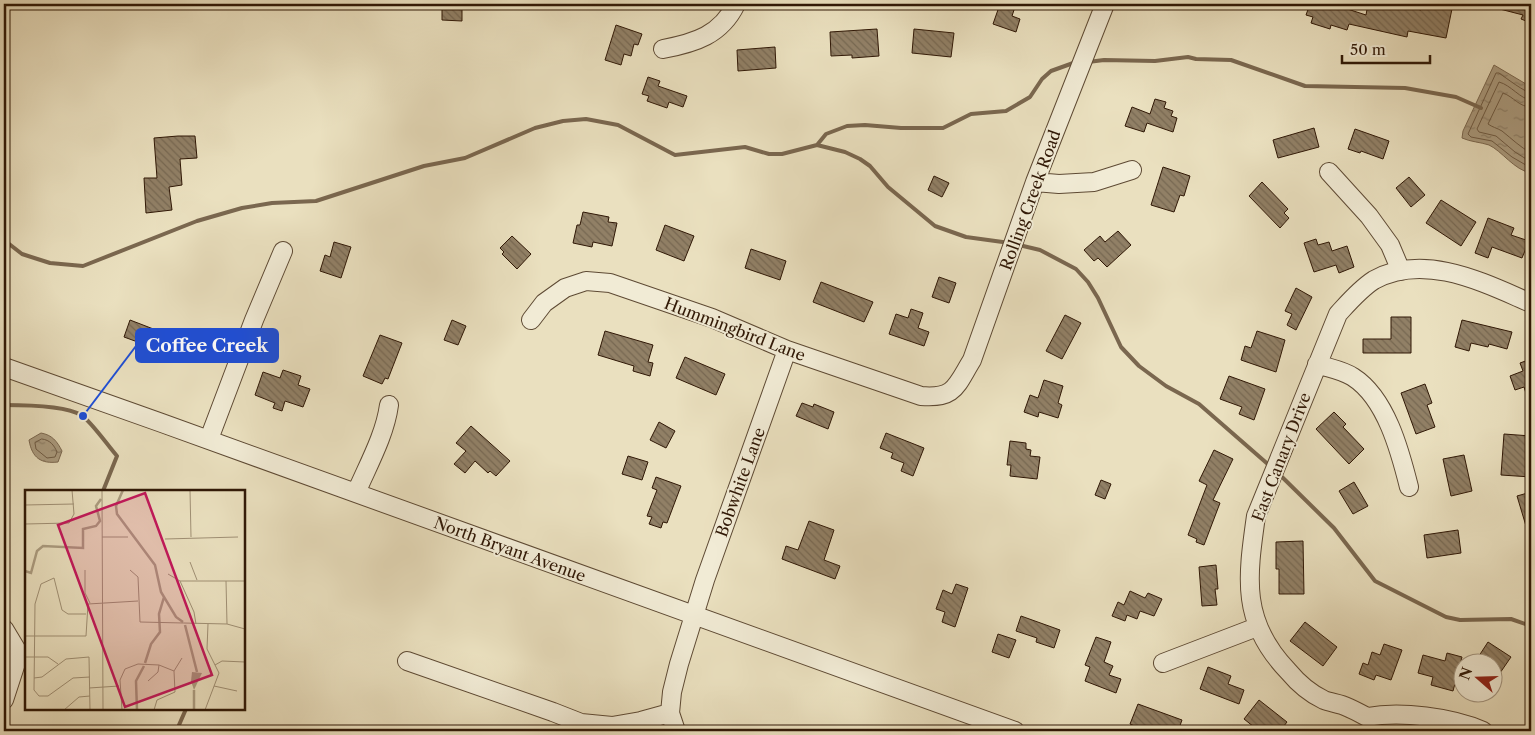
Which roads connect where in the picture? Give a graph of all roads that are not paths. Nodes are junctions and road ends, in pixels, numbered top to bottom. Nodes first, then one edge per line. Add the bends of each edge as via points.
1 (736, 4) edge
2 (1105, 4) edge
3 (663, 49) dead end
4 (1132, 170) dead end
5 (1329, 172) dead end
6 (1035, 182) junction
7 (283, 251) dead end
8 (1401, 271) junction
9 (1531, 303) edge
10 (531, 320) dead end
11 (787, 350) junction
12 (1317, 364) junction
13 (4, 367) edge
14 (950, 393) joint
15 (388, 405) dead end
16 (209, 439) junction
17 (1409, 487) dead end
18 (356, 493) junction
19 (695, 615) junction
20 (1257, 627) junction
21 (4, 629) edge
22 (407, 661) dead end
23 (1164, 663) dead end
24 (4, 700) edge
25 (670, 713) junction
26 (1366, 724) edge
27 (676, 731) edge
28 (1015, 731) edge
29 (1483, 731) edge

1 - 3 street via 731,15 711,34 689,44
2 - 6 street, Rolling Creek Road
4 - 6 street via 1094,182
5 - 8 street via 1369,216 1390,245
6 - 14 street, Rolling Creek Road via 972,360
7 - 16 street
8 - 9 street, East Canary Drive via 1425,268 1456,274
8 - 12 street, East Canary Drive via 1375,280 1355,294 1338,314
10 - 11 street, Hummingbird Lane via 544,303 565,288 586,281 610,283 712,318
11 - 14 street, Hummingbird Lane via 921,396 936,397
11 - 19 street, Bobwhite Lane
12 - 17 street via 1352,375 1370,389 1380,404 1401,455
12 - 20 street, East Canary Drive via 1256,516 1250,576 1251,604
13 - 16 street, North Bryant Avenue
15 - 18 street via 381,434
16 - 18 street, North Bryant Avenue
18 - 19 street, North Bryant Avenue
19 - 25 street, Bobwhite Lane via 672,692
19 - 28 street, North Bryant Avenue
20 - 23 street
20 - 26 street, East Canary Drive via 1265,644 1302,686 1324,700 1344,706
21 - 24 street via 19,654
22 - 25 street via 581,723 612,726
25 - 27 street
26 - 29 street via 1380,715 1412,714

